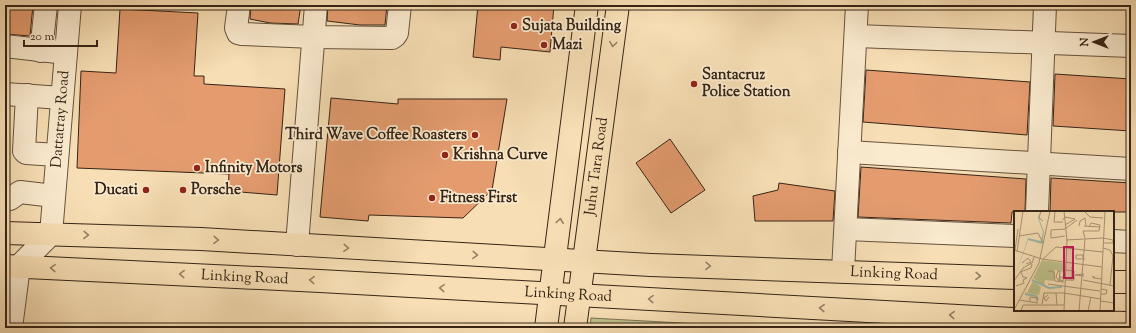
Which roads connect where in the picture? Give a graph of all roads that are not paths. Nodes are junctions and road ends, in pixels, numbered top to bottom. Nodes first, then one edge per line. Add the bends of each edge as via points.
1 (46, 5) edge
2 (70, 5) edge
3 (239, 5) edge
4 (316, 5) edge
5 (400, 5) edge
6 (587, 5) edge
7 (618, 5) edge
8 (857, 5) edge
9 (1045, 5) edge
10 (856, 36) junction
11 (314, 37) junction
12 (1044, 43) junction
13 (5, 46) edge
14 (1131, 46) edge
15 (41, 51) junction
16 (66, 53) junction
17 (577, 85) junction
18 (607, 88) junction
19 (5, 94) edge
20 (27, 95) junction
21 (62, 98) junction
22 (850, 152) junction
23 (58, 155) junction
24 (1039, 163) junction
25 (1131, 168) edge
26 (54, 196) junction
27 (5, 200) edge
28 (1037, 211) edge
29 (846, 228) junction
30 (5, 233) edge
31 (51, 234) junction
32 (1014, 236) edge
33 (1114, 241) edge
34 (1131, 242) edge
35 (297, 245) junction
36 (554, 260) junction
37 (585, 262) junction
38 (678, 265) junction
39 (12, 266) edge
40 (843, 271) junction
41 (1014, 278) edge
42 (1114, 282) edge
43 (1131, 282) edge
44 (551, 294) junction
45 (580, 295) junction
46 (676, 300) junction
47 (1068, 320) edge
48 (1131, 323) edge
49 (11, 328) edge
50 (546, 328) edge
51 (575, 328) edge

1 - 15 street
2 - 16 street, Dattatray Road
3 - 11 street via 236,28 238,33
4 - 11 street
5 - 11 street via 397,33 392,38
6 - 17 main road, Juhu Tara Road
7 -> 18 main road, Juhu Tara Road
8 - 10 street
9 - 12 street
10 - 12 street
10 - 22 street
11 - 35 street
12 - 14 street
12 - 24 street
13 - 15 street
15 - 16 street
16 - 21 street, Dattatray Road
17 - 18 main road
36 -> 17 main road, Juhu Tara Road
18 - 37 main road, Juhu Tara Road
19 - 20 street
20 - 21 street
20 - 23 street via 24,151
21 - 23 street, Dattatray Road
22 - 24 street
22 - 29 street
23 - 26 street, Dattatray Road
24 - 25 street
24 - 28 street
26 - 27 street via 20,192
26 - 31 street, Dattatray Road
29 - 32 street
29 - 40 street
30 - 31 main road, Linking Road
31 -> 35 main road, Linking Road
31 - 39 street
33 - 34 street
35 -> 36 main road, Linking Road
36 - 37 main road, Linking Road
36 - 44 main road, Juhu Tara Road
37 - 38 main road, Linking Road
37 - 45 main road, Juhu Tara Road
38 -> 40 main road, Linking Road
38 - 46 main road
44 -> 39 main road, Linking Road
39 - 49 street
40 -> 41 main road, Linking Road
42 - 43 main road
44 - 45 main road, Linking Road
44 - 50 main road, Juhu Tara Road
46 -> 45 main road, Linking Road
45 - 51 main road, Juhu Tara Road
47 -> 46 main road, Linking Road
47 - 48 main road, Linking Road

